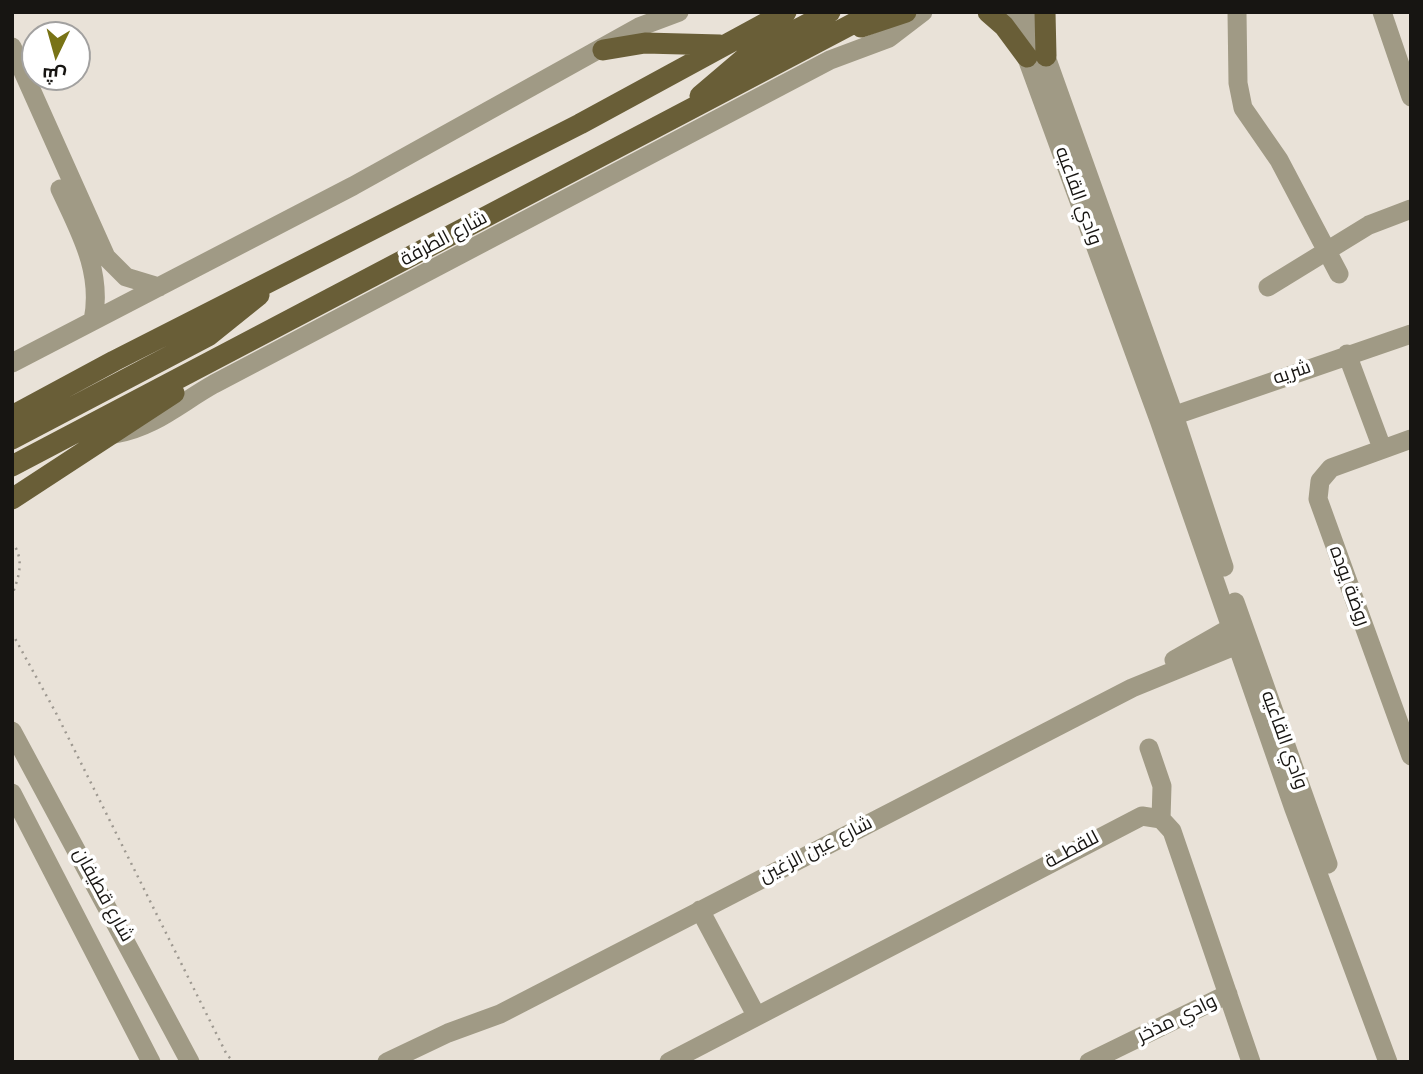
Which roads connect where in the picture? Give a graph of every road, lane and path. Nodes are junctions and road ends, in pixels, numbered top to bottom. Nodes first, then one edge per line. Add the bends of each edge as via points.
1 (679, 12) edge
2 (786, 12) edge
3 (830, 12) edge
4 (875, 12) edge
5 (906, 12) edge
6 (923, 12) edge
7 (988, 12) edge
8 (1010, 12) edge
9 (1030, 12) edge
10 (1045, 12) edge
11 (1237, 12) edge
12 (1382, 12) edge
13 (820, 42) junction
14 (722, 45) junction
15 (12, 47) edge
16 (603, 50) junction
17 (1037, 57) junction
18 (12, 79) edge
19 (1411, 97) edge
20 (684, 112) junction
21 (1411, 209) edge
22 (1327, 252) junction
23 (117, 269) junction
24 (1339, 274) dead end
25 (275, 278) junction
26 (96, 279) junction
27 (159, 287) junction
28 (1268, 287) dead end
29 (93, 320) junction
30 (1411, 334) edge
31 (1347, 354) junction
32 (216, 359) junction
33 (12, 363) edge
34 (12, 416) edge
35 (1166, 418) junction
36 (115, 434) junction
37 (12, 439) edge
38 (1411, 439) edge
39 (1382, 448) junction
40 (12, 466) edge
41 (12, 499) edge
42 (12, 542) edge
43 (12, 595) edge
44 (12, 633) edge
45 (1239, 634) junction
46 (12, 731) edge
47 (1149, 748) dead end
48 (1411, 756) edge
49 (12, 793) edge
50 (1161, 819) junction
51 (700, 910) junction
52 (1228, 994) junction
53 (500, 1014) junction
54 (756, 1015) junction
55 (151, 1062) edge
56 (190, 1062) edge
57 (234, 1062) edge
58 (387, 1062) edge
59 (417, 1062) edge
60 (669, 1062) edge
61 (1089, 1062) edge
62 (1251, 1062) edge
63 (1388, 1062) edge
64 (1402, 1062) edge

1 - 16 street via 639,27
2 - 14 main road
3 - 20 main road via 747,56
4 - 13 main road, شارع الطرفة
5 - 13 main road
6 - 36 street, شارع الطرفة via 889,38 819,66 214,384 162,419
7 - 17 main road
8 - 17 street, وادي القاعيه
9 - 17 street, وادي القاعيه
10 - 17 main road
11 - 22 street via 1243,108 1279,160
12 - 19 street
13 - 20 main road, شارع الطرفة
14 - 16 main road via 646,43
14 - 25 main road via 580,124
15 - 23 street via 103,251
16 - 27 street
17 - 35 street, وادي القاعيه via 1132,304
18 - 26 street
20 - 32 main road, شارع الطرفة
21 - 22 street via 1369,225
22 - 24 street
22 - 28 street
23 - 26 street
23 - 27 street via 136,282
25 - 34 main road
25 - 37 main road via 246,308 208,336
26 - 29 street
27 - 29 street
29 - 33 street
30 - 31 street, شريه
31 - 35 street, شريه
31 - 39 street
32 - 36 main road
32 - 40 main road, شارع الطرفة
35 - 45 street, وادي القاعيه
36 - 41 main road
38 - 39 street, روضة يوده
39 - 48 street, روضة يوده via 1324,474 1318,499
42 - 43 path via 20,558
44 - 57 path
45 - 51 street, شارع عين الزغين
45 - 63 street, وادي القاعيه
45 - 64 street, وادي القاعيه
46 - 56 street, شارع قطيفان
47 - 50 street via 1162,786
49 - 55 street
50 - 52 street via 1176,841
50 - 54 street, للقطــة via 1142,816 1121,825
51 - 53 street, شارع عين الزغين
51 - 54 street
52 - 61 street, وادي مذخر
52 - 62 street
53 - 58 street, شارع عين الزغين
53 - 59 street, شارع عين الزغين
54 - 60 street, للقطــة

